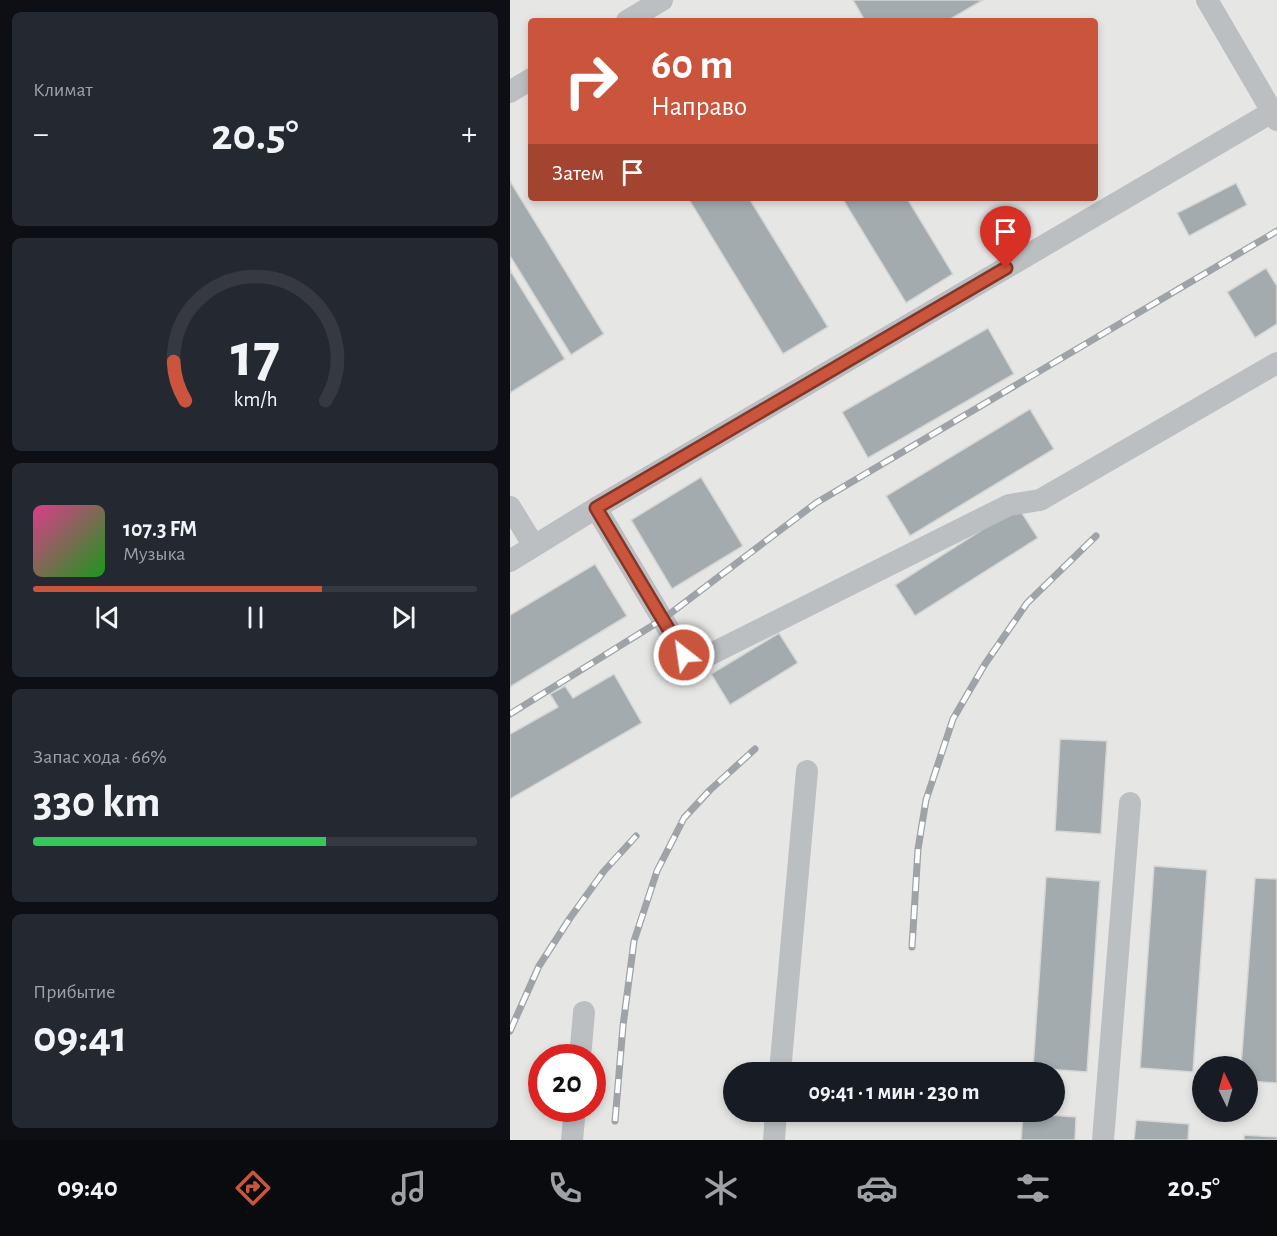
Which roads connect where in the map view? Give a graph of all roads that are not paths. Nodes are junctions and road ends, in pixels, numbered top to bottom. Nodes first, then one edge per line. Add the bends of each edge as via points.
1 (662, 0) edge
2 (1207, 0) edge
3 (632, 18) edge
4 (528, 81) edge
5 (510, 92) edge
6 (1275, 116) edge
7 (1277, 363) edge
8 (510, 507) edge
9 (596, 508) junction
10 (534, 546) junction
11 (510, 561) edge
12 (807, 771) dead end
13 (1130, 803) dead end
14 (584, 1012) dead end
15 (581, 1044) edge
16 (781, 1062) edge
17 (574, 1122) edge
18 (775, 1122) edge
19 (572, 1140) edge
20 (774, 1140) edge
21 (1103, 1140) edge

1 - 3 lane
2 - 6 lane
4 - 5 lane
6 - 9 lane
7 - 9 lane via 1040,500 1009,505 697,661 684,655
8 - 10 lane
9 - 10 lane
10 - 11 lane
12 - 16 lane
13 - 21 lane
14 - 15 lane
17 - 19 lane
18 - 20 lane

